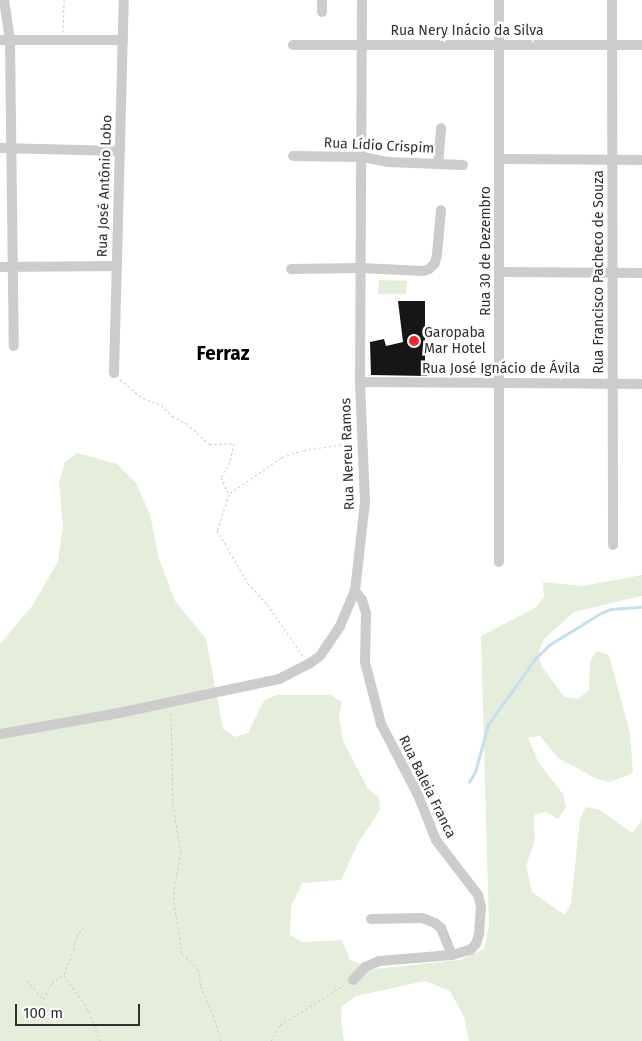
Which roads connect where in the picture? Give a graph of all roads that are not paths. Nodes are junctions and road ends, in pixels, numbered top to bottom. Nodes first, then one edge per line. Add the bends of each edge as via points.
1 (4, 0) edge
2 (124, 0) edge
3 (322, 0) edge
4 (362, 0) edge
5 (499, 0) edge
6 (612, 0) edge
7 (322, 12) dead end
8 (5, 40) edge
9 (123, 40) junction
10 (293, 44) dead end
11 (362, 44) junction
12 (499, 45) junction
13 (612, 45) junction
14 (642, 45) edge
15 (441, 128) dead end
16 (0, 148) edge
17 (12, 149) junction
18 (120, 151) junction
19 (293, 156) dead end
20 (362, 157) junction
21 (499, 159) junction
22 (612, 160) junction
23 (642, 160) edge
24 (438, 164) junction
25 (463, 166) dead end
26 (441, 210) dead end
27 (117, 266) junction
28 (0, 267) edge
29 (13, 267) junction
30 (360, 268) junction
31 (291, 269) dead end
32 (499, 272) junction
33 (612, 272) junction
34 (642, 273) edge
35 (14, 346) dead end
36 (114, 374) road end
37 (360, 382) junction
38 (499, 383) junction
39 (612, 384) junction
40 (642, 384) edge
41 (613, 545) dead end
42 (500, 562) dead end
43 (355, 591) junction
44 (0, 734) edge
45 (371, 919) dead end
46 (452, 955) junction
47 (352, 980) road end

1 - 8 street
2 - 9 street, Rua José Antônio Lobo
3 - 7 street
4 - 11 street, Rua Nereu Ramos
5 - 12 street, Rua 30 de Dezembro
6 - 13 street, Rua Francisco Pacheco de Souza
8 - 9 street
8 - 17 street
9 - 18 street, Rua José Antônio Lobo
10 - 11 street, Rua Nery Inácio da Silva
11 - 12 street, Rua Nery Inácio da Silva
11 - 20 street, Rua Nereu Ramos
12 - 13 street, Rua Nery Inácio da Silva
12 - 21 street, Rua 30 de Dezembro
13 - 14 street, Rua Nery Inácio da Silva
13 - 22 street, Rua Francisco Pacheco de Souza
15 - 24 street
16 - 17 street
17 - 18 street
17 - 29 street
18 - 27 street, Rua José Antônio Lobo
19 - 20 street, Rua Lídio Crispim
20 - 24 street, Rua Lídio Crispim via 388,162
20 - 30 street, Rua Nereu Ramos
21 - 22 street
21 - 32 street, Rua 30 de Dezembro
22 - 23 street
22 - 33 street, Rua Francisco Pacheco de Souza
24 - 25 street, Rua Lídio Crispim
26 - 30 street via 435,263 430,269
27 - 29 street
27 - 36 street, Rua José Antônio Lobo
28 - 29 street
29 - 35 street
30 - 31 street
30 - 37 street, Rua Nereu Ramos
32 - 33 street
32 - 38 street, Rua 30 de Dezembro
33 - 34 street
33 - 39 street, Rua Francisco Pacheco de Souza
37 - 38 street, Rua José Ignácio de Ávila
37 - 43 street, Rua Nereu Ramos via 365,502
38 - 39 street, Rua José Ignácio de Ávila
38 - 42 street, Rua 30 de Dezembro
39 - 40 street, Rua José Ignácio de Ávila
39 - 41 street, Rua Francisco Pacheco de Souza
43 - 44 street, Rua Nereu Ramos via 335,636 320,656 270,682
43 - 46 street, Rua Baleia Franca via 366,613 365,662 381,724 418,795 436,840 480,899 481,924 476,944 470,950
45 - 46 street via 422,918 435,923
46 - 47 street, Rua Baleia Franca via 379,962 365,967

